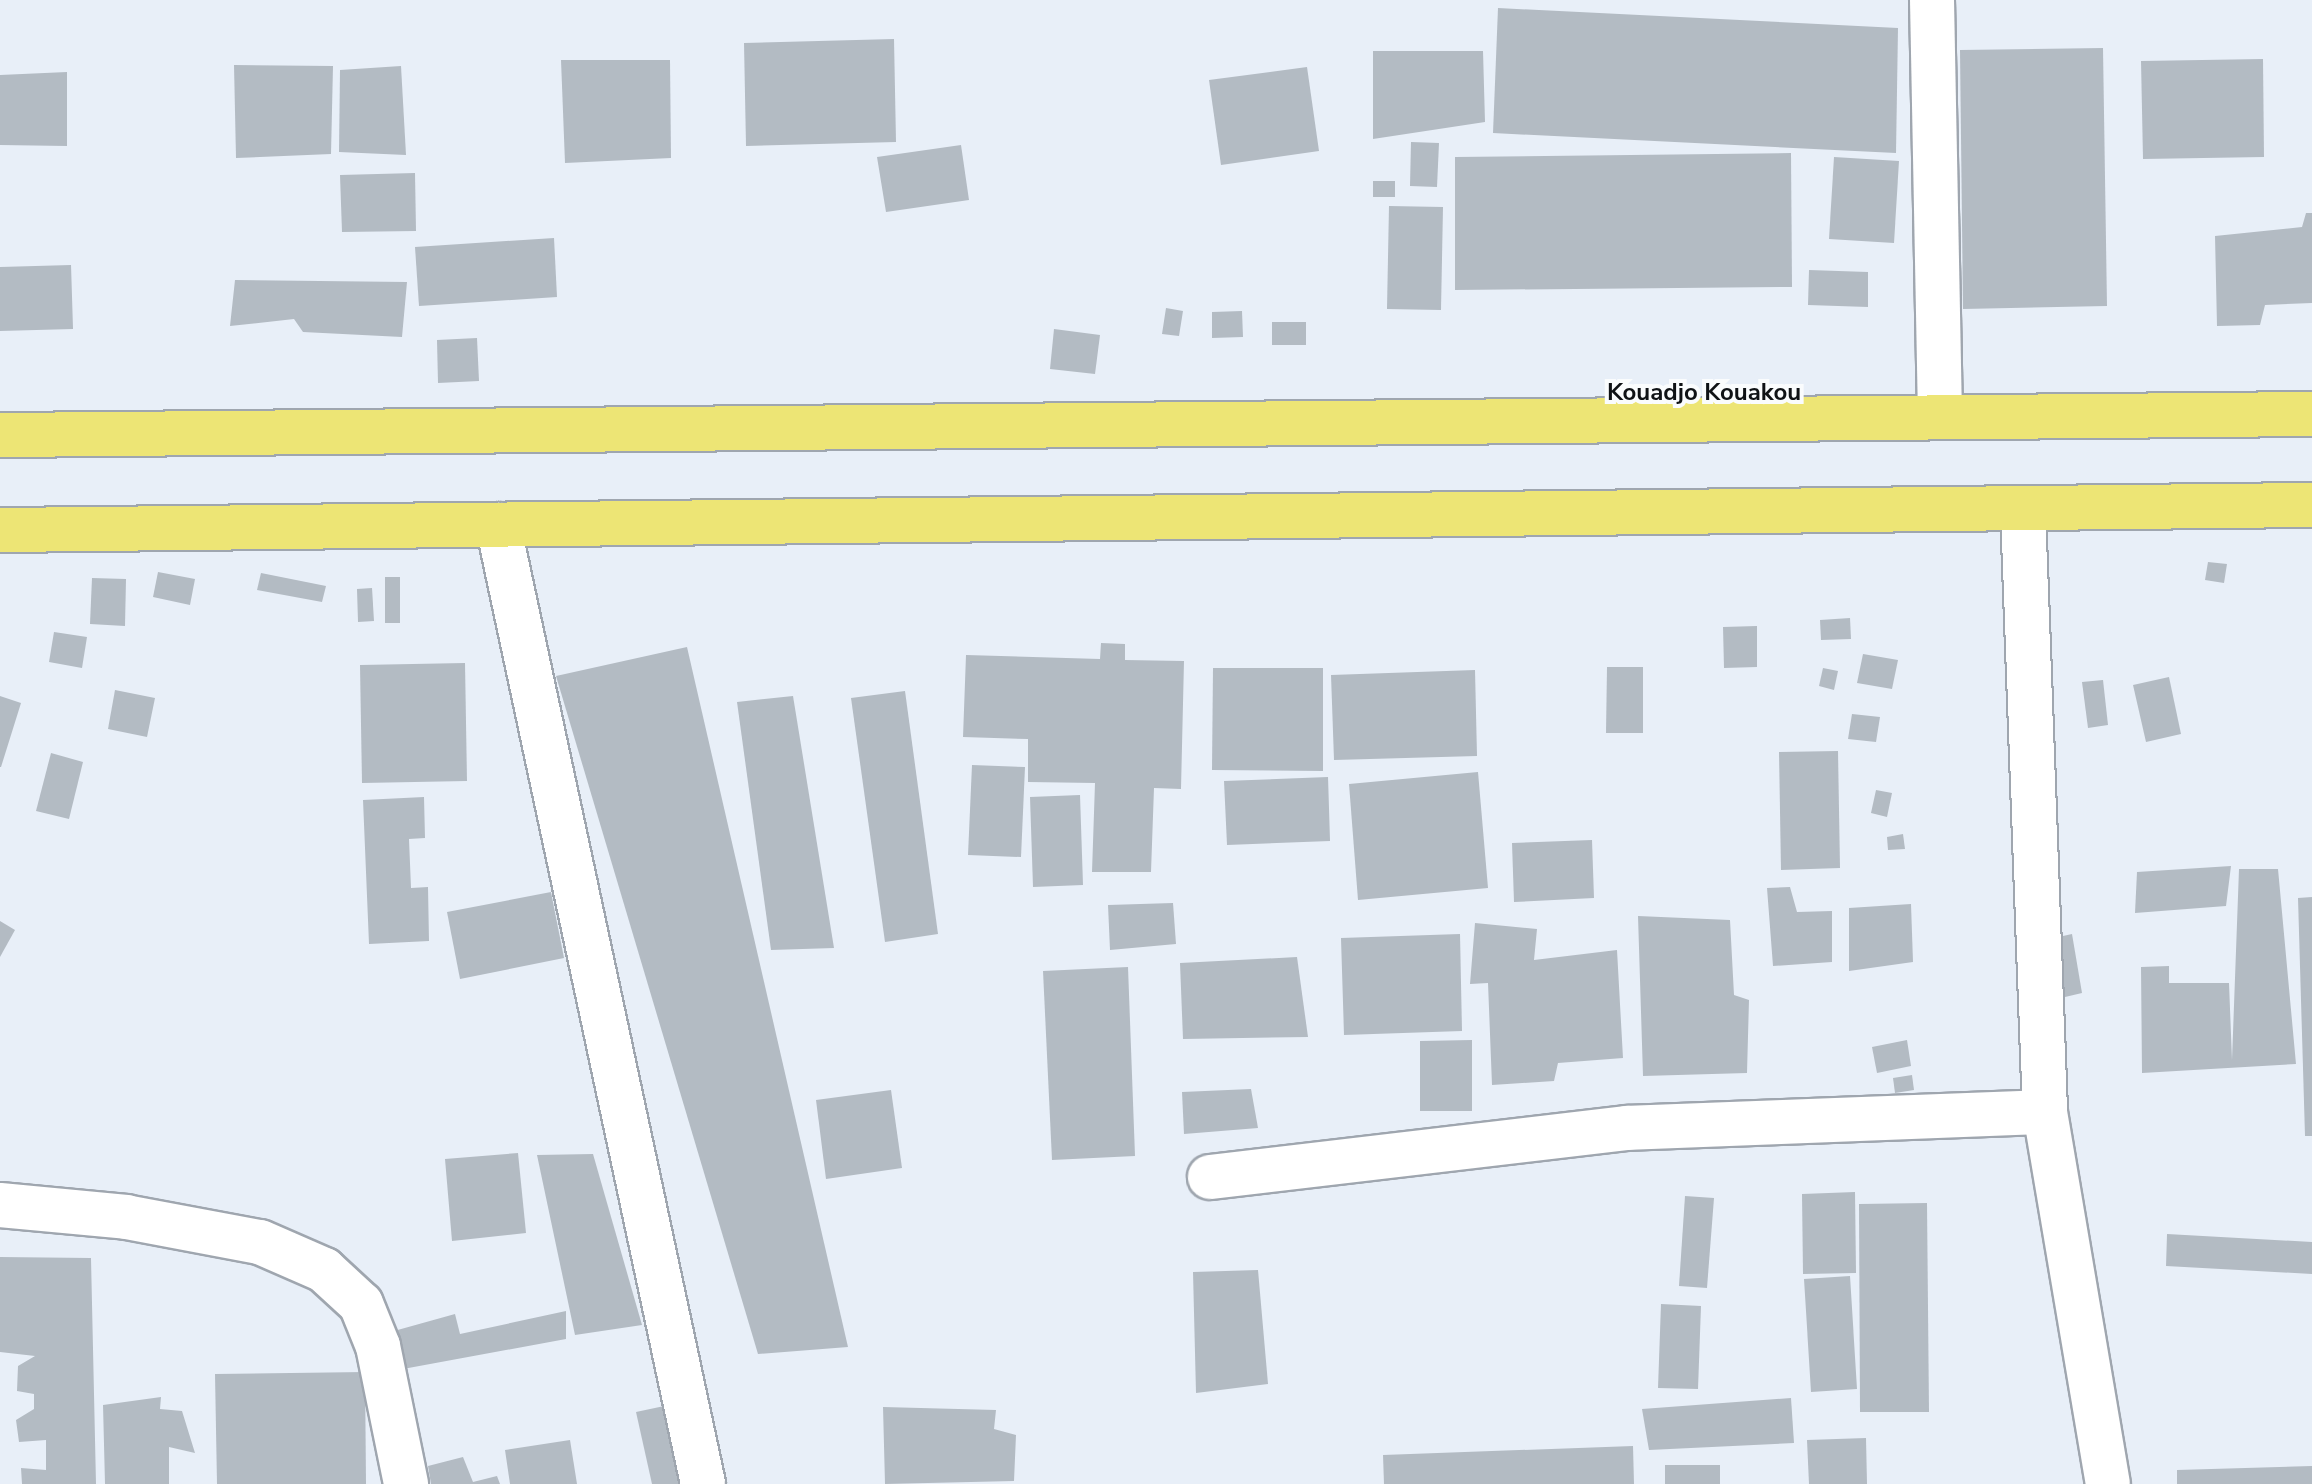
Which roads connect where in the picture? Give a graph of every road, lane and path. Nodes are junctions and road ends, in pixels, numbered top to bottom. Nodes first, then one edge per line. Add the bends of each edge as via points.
1 (1932, 0) edge
2 (2312, 414) edge
3 (1940, 417) junction
4 (0, 435) edge
5 (2312, 505) edge
6 (2023, 511) junction
7 (498, 525) junction
8 (0, 530) edge
9 (2045, 1112) junction
10 (1210, 1177) dead end
11 (0, 1205) edge
12 (406, 1484) edge
13 (703, 1484) edge
14 (2108, 1484) edge

1 - 3 street
2 - 3 main road
3 - 4 main road
5 - 6 main road
6 - 7 main road
6 - 9 street
7 - 8 main road
7 - 13 street
9 - 10 street via 1627,1128
9 - 14 street
11 - 12 street via 126,1217 260,1242 324,1270 361,1304 378,1346

